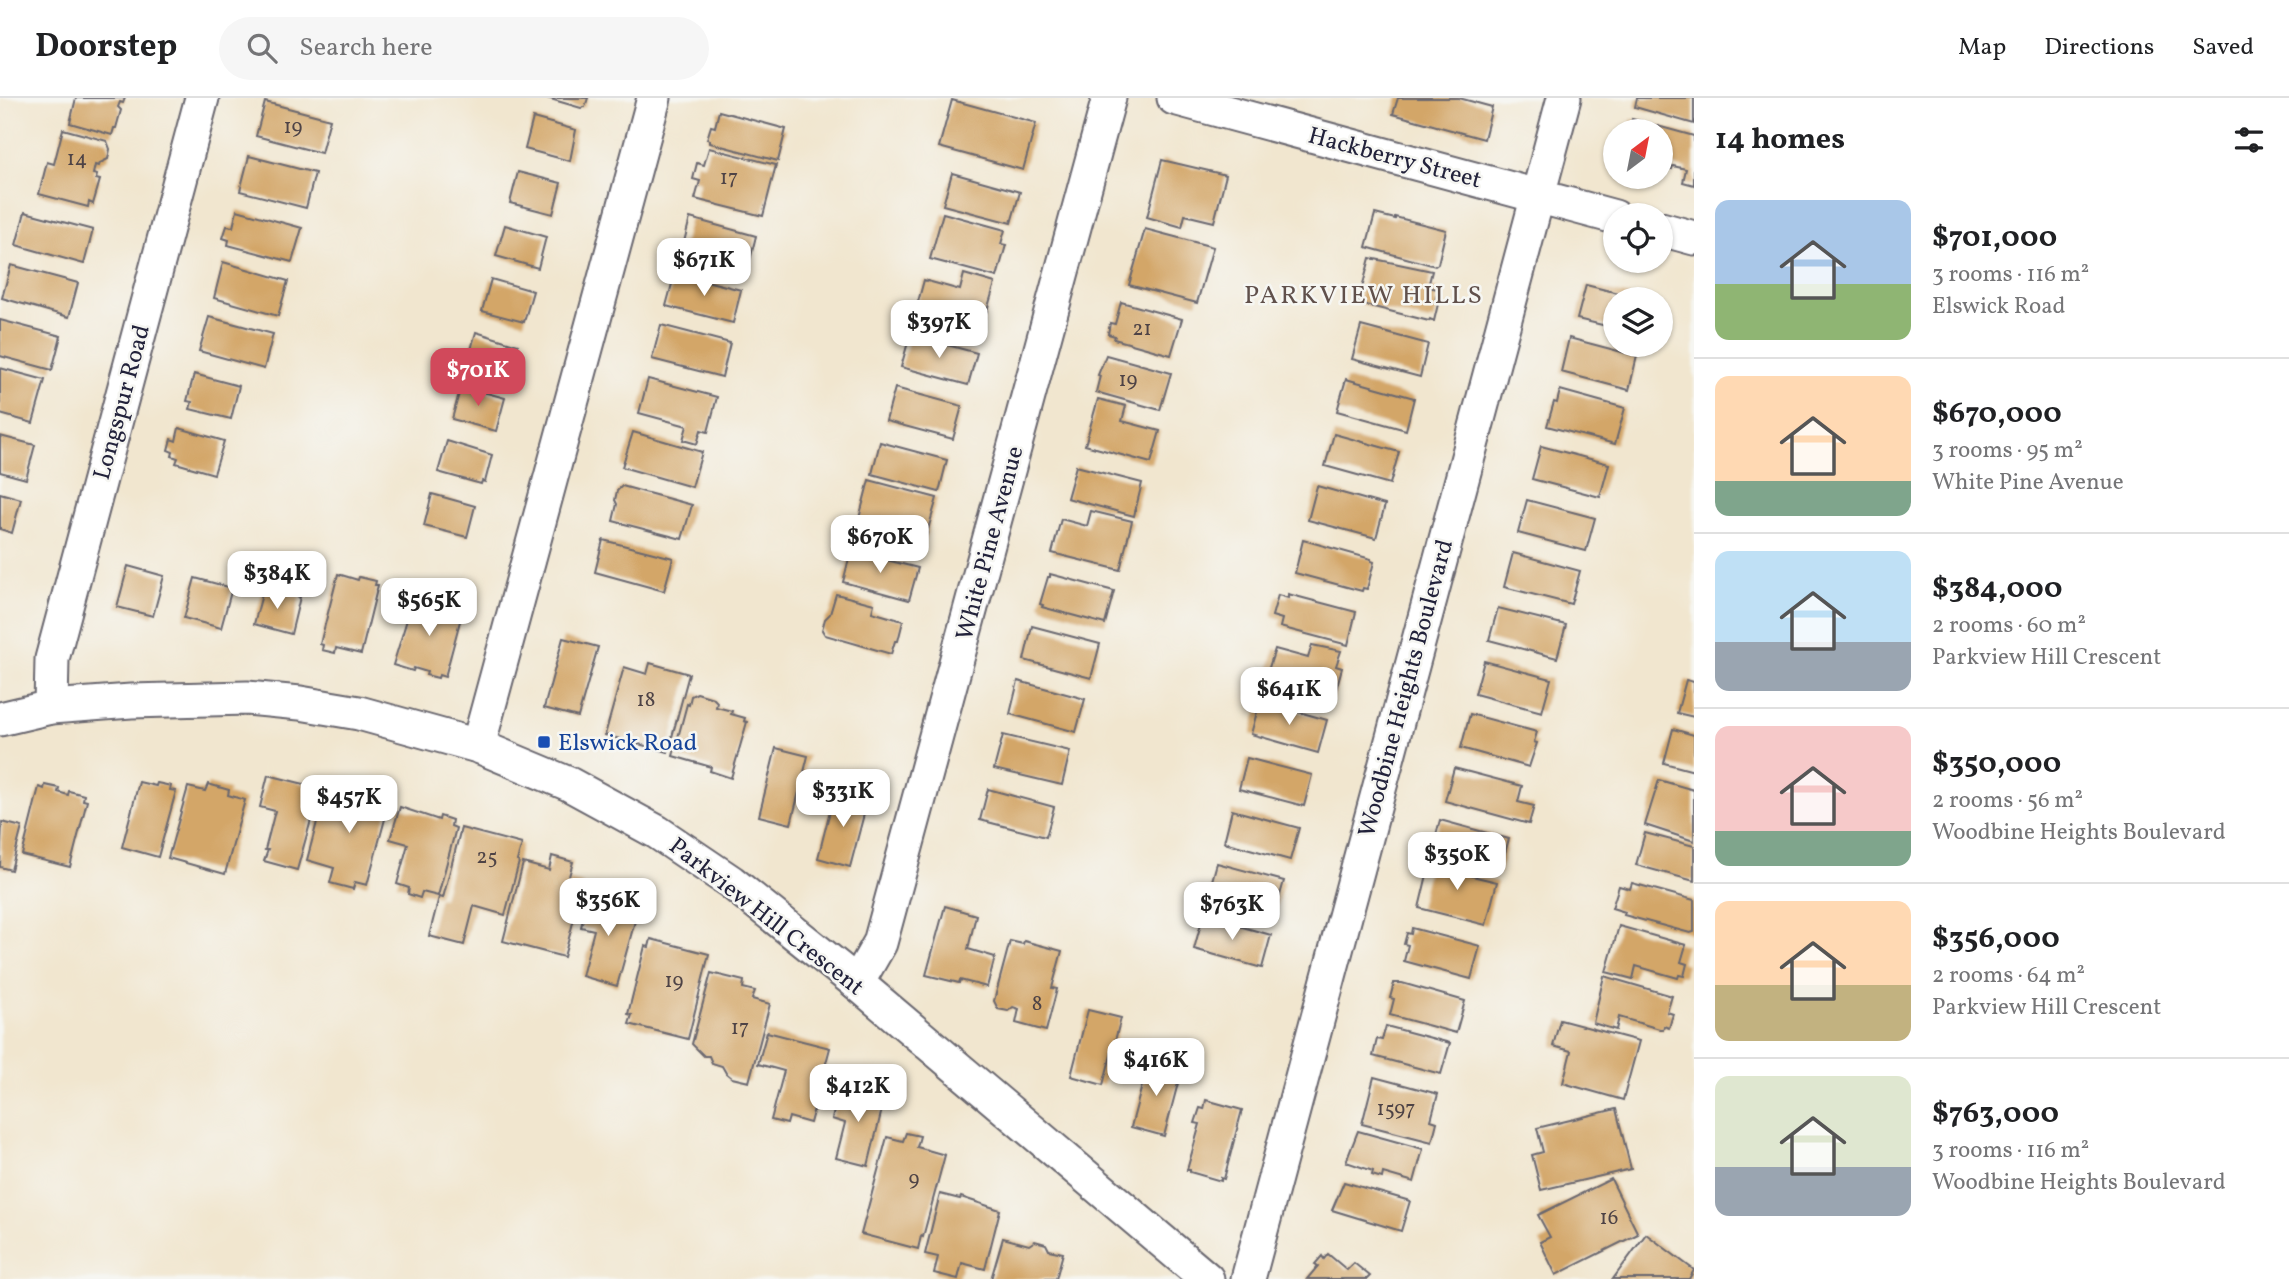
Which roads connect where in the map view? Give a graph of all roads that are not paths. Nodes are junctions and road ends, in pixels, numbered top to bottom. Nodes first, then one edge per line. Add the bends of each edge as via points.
1 (202, 98) edge
2 (654, 98) edge
3 (1109, 98) edge
4 (1174, 98) edge
5 (1564, 98) edge
6 (1537, 196) junction
7 (1603, 214) edge
8 (1673, 232) edge
9 (1694, 238) edge
10 (51, 707) junction
11 (0, 719) edge
12 (478, 746) junction
13 (857, 983) junction
14 (1208, 1279) edge
15 (1248, 1279) edge

1 - 10 street, Longspur Road via 52,659
2 - 12 street
3 - 13 street, White Pine Avenue via 880,943
4 - 6 street, Hackberry Street
5 - 6 street, Woodbine Heights Boulevard
6 - 7 street, Hackberry Street
6 - 15 street, Woodbine Heights Boulevard
8 - 9 street
10 - 11 street, Parkview Hill Crescent
10 - 12 street, Parkview Hill Crescent via 247,698 359,713
12 - 13 street, Parkview Hill Crescent via 569,784 657,832 731,882
13 - 14 street, Parkview Hill Crescent

